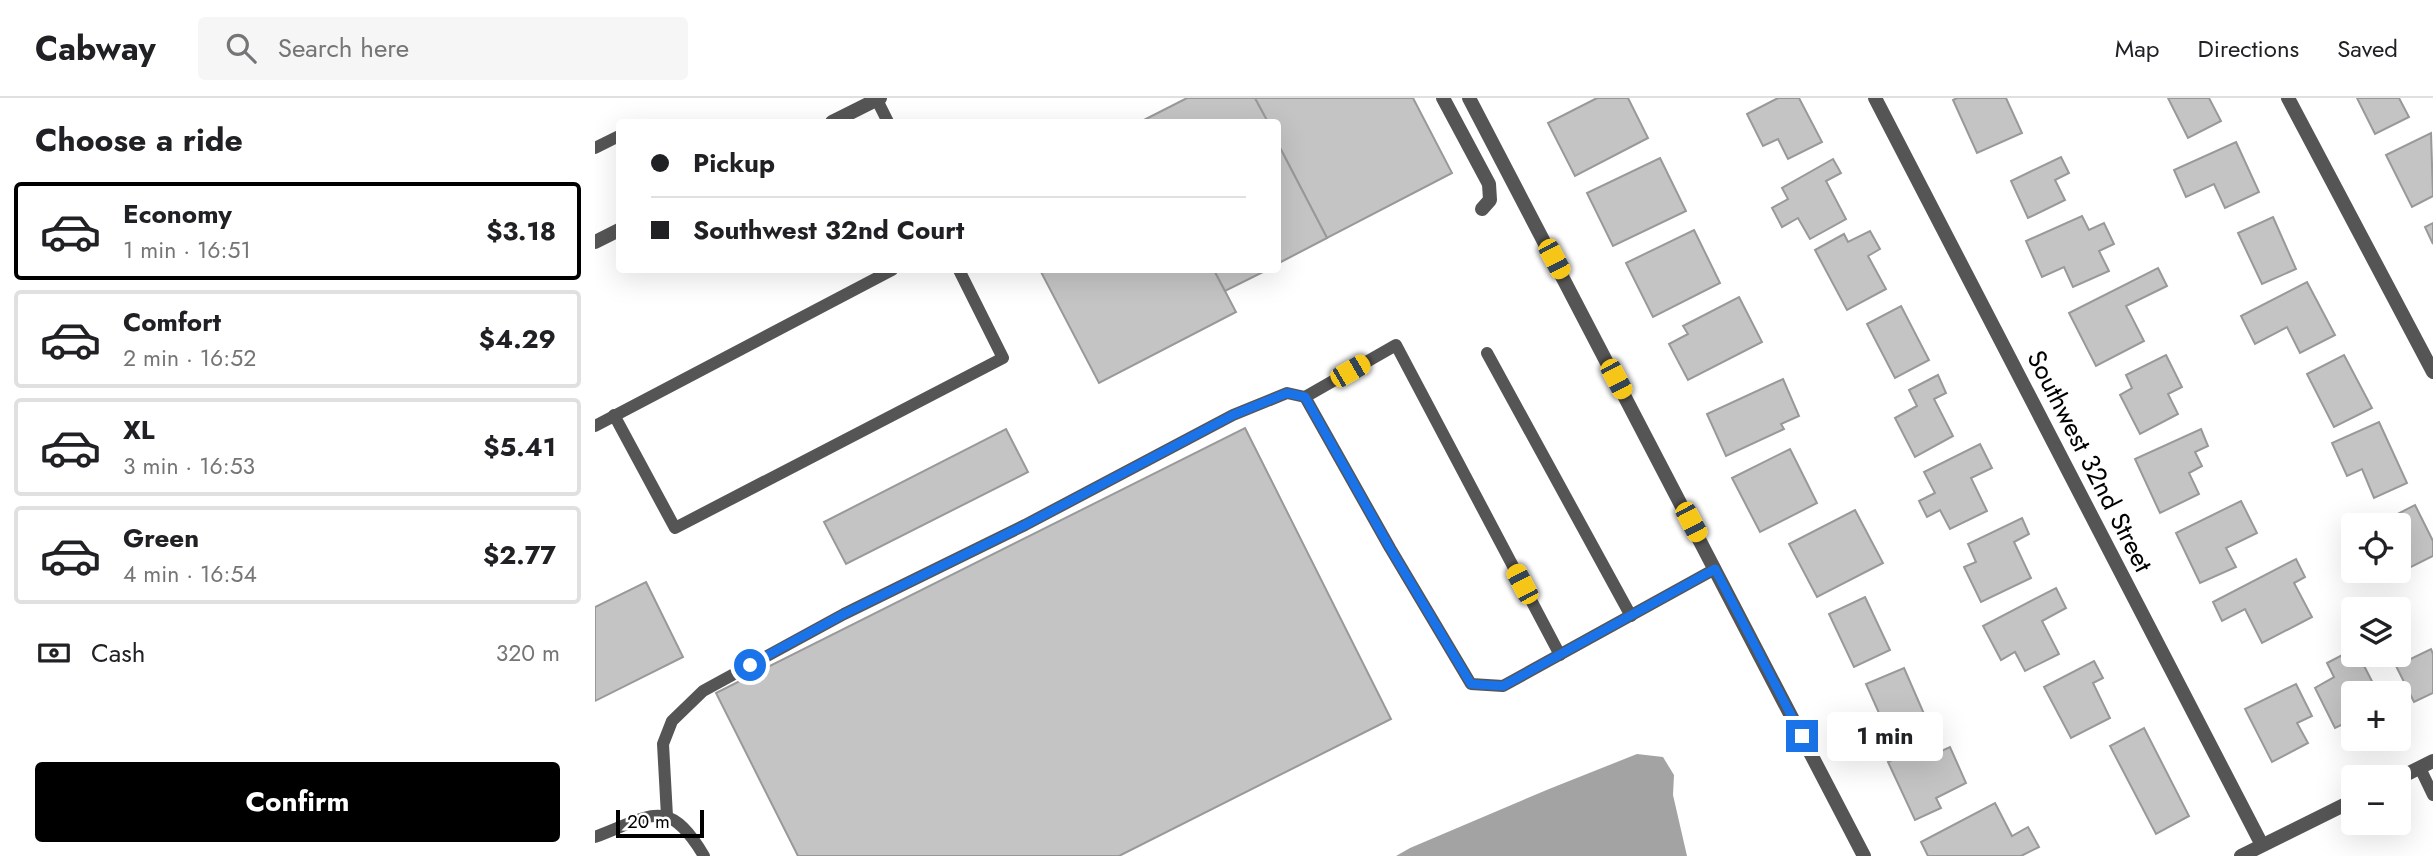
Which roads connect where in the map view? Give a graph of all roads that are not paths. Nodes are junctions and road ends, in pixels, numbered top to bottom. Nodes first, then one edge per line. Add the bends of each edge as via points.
1 (1443, 98) edge
2 (1469, 98) edge
3 (1875, 98) edge
4 (2288, 98) edge
5 (879, 99) edge
6 (838, 119) edge
7 (887, 119) edge
8 (616, 137) edge
9 (595, 148) edge
10 (1482, 209) dead end
11 (616, 232) edge
12 (595, 242) edge
13 (887, 273) edge
14 (960, 273) edge
15 (1487, 353) dead end
16 (2433, 372) edge
17 (1305, 397) junction
18 (614, 415) junction
19 (595, 426) edge
20 (1715, 569) junction
21 (1631, 616) junction
22 (1560, 655) junction
23 (2426, 765) edge
24 (2433, 796) edge
25 (2341, 806) edge
26 (667, 816) junction
27 (595, 837) edge
28 (2262, 845) junction
29 (704, 856) edge
30 (1864, 856) edge
31 (2241, 856) edge

1 - 10 street via 1489,184 1490,200
2 - 20 street
3 - 28 street, Southwest 32nd Street
4 - 16 street
5 - 6 street
5 - 7 lane
8 - 9 lane
11 - 12 street
13 - 18 lane
14 - 18 lane via 1003,358 675,528
15 - 21 lane
17 - 22 lane via 1471,684 1503,686
17 - 22 lane via 1396,345
17 - 26 lane via 1287,393 1233,415 703,691 672,721 663,744
18 - 19 lane
20 - 21 lane
20 - 30 street
21 - 22 lane
23 - 24 lane
25 - 28 street
26 - 27 lane via 652,815
26 - 29 lane via 691,835
28 - 31 street

